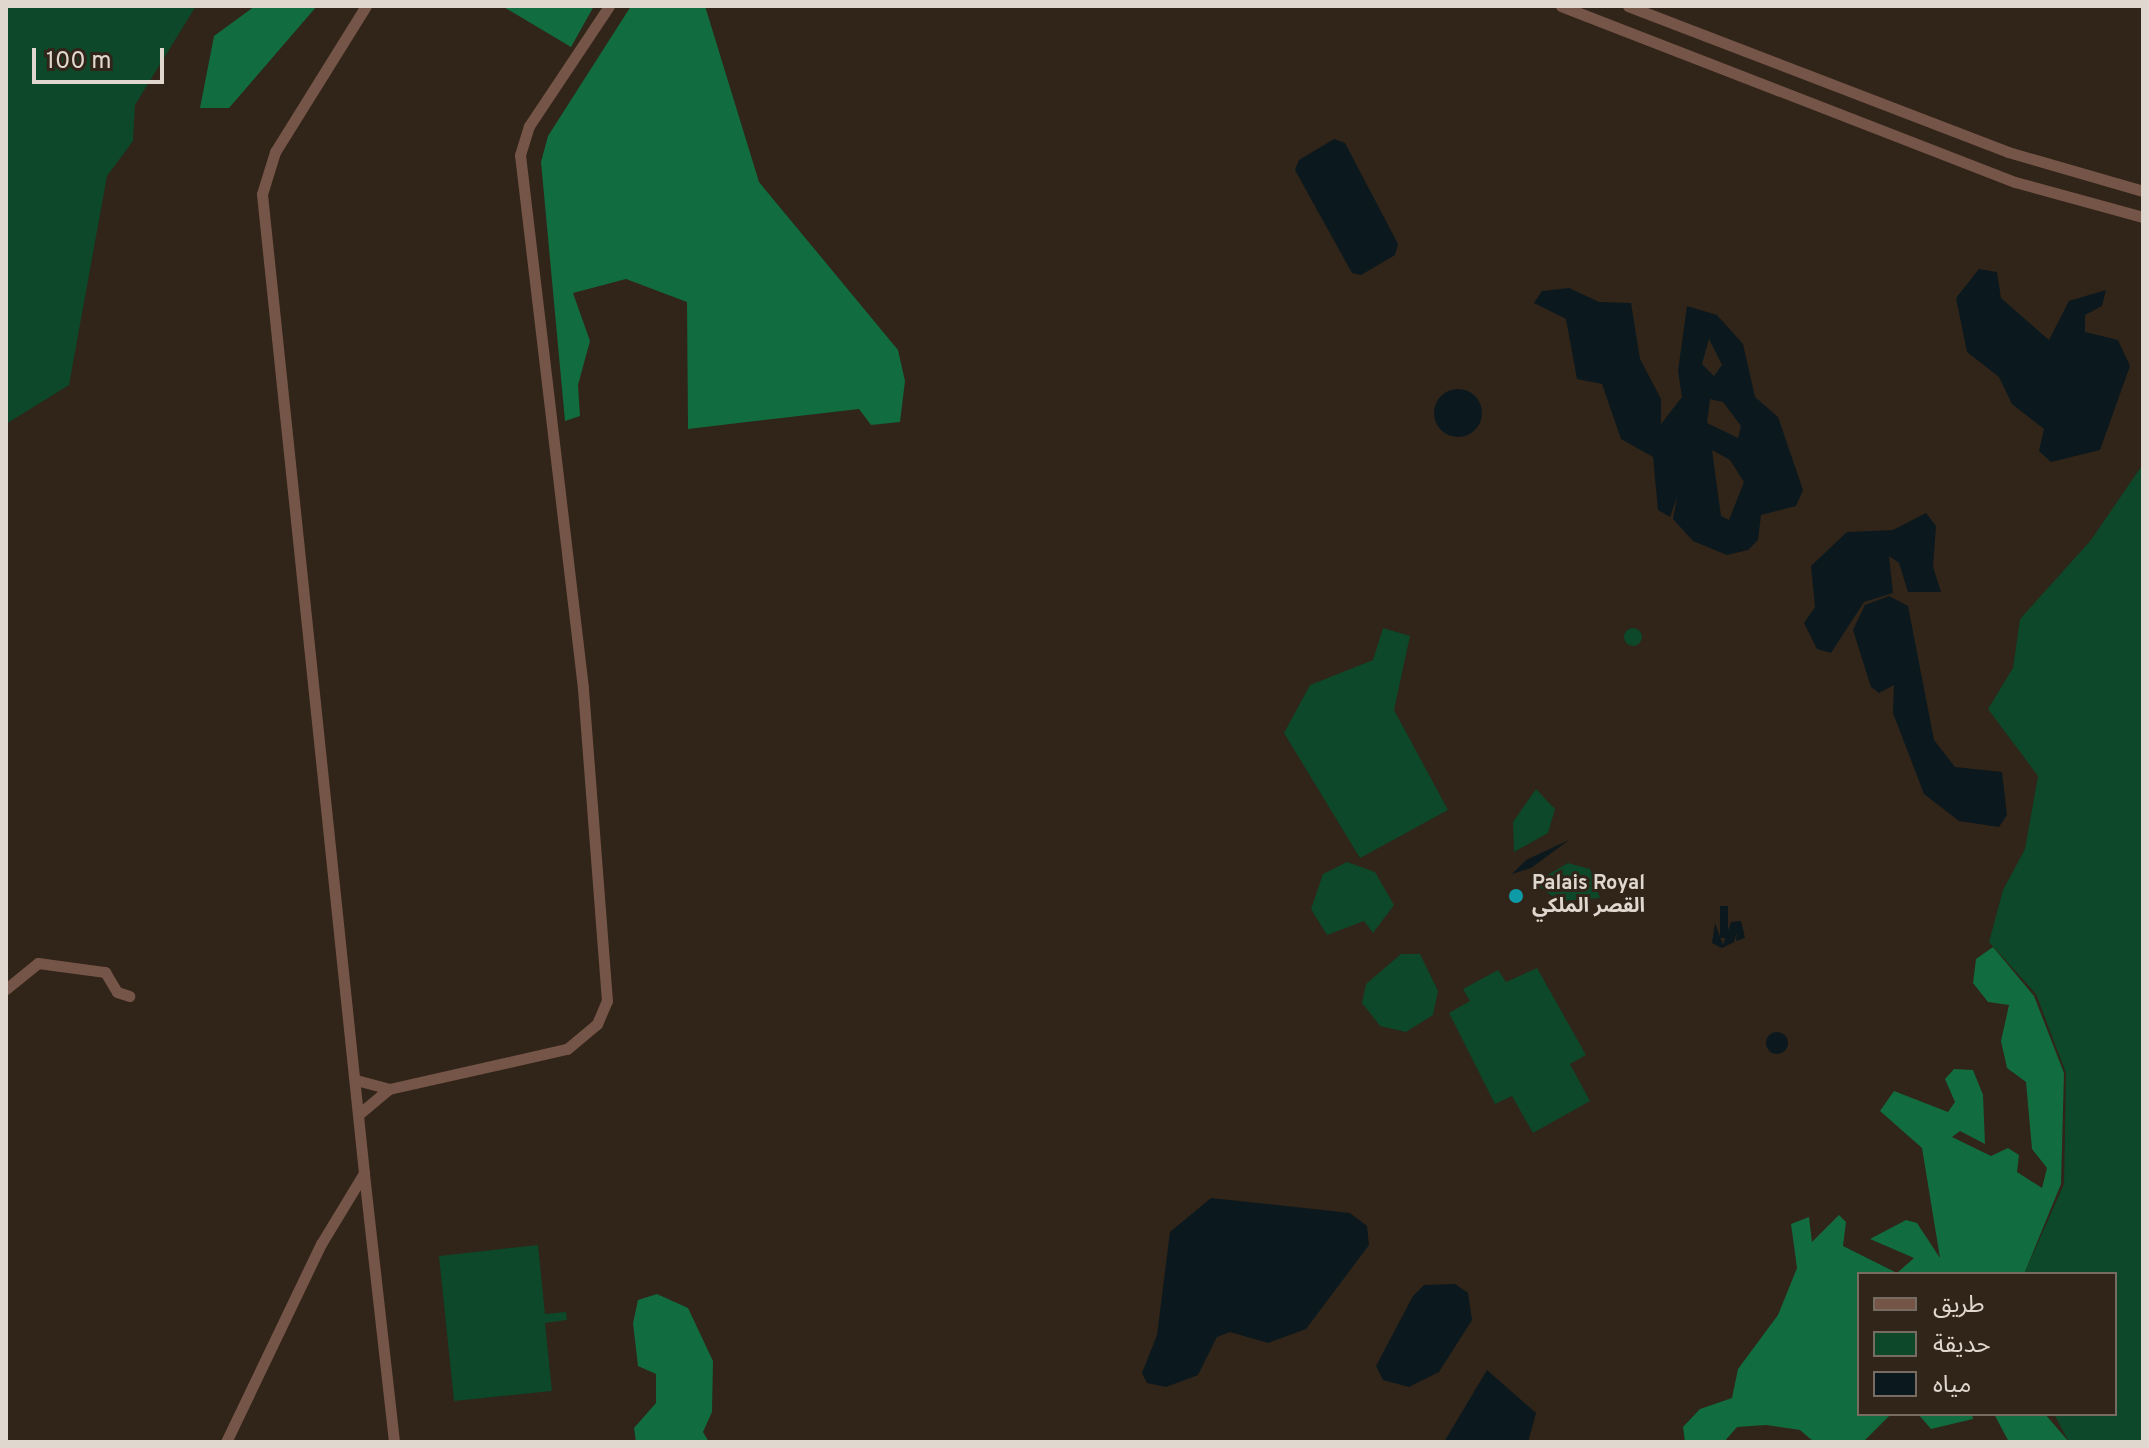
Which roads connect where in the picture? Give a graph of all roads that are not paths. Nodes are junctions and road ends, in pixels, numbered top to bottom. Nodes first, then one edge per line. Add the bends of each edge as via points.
1 (366, 6) edge
2 (609, 6) edge
3 (1561, 6) edge
4 (1628, 6) edge
5 (2143, 191) edge
6 (2143, 217) edge
7 (6, 989) edge
8 (129, 996) dead end
9 (356, 1080) junction
10 (389, 1089) junction
11 (359, 1114) junction
12 (364, 1173) junction
13 (226, 1442) edge
14 (394, 1442) edge

1 - 9 street via 275,152 262,194
2 - 10 street via 529,126 520,155 580,659 607,1001 597,1024 567,1049
3 - 6 street via 2015,182
4 - 5 street via 2008,152
7 - 8 street via 38,963 105,972 117,992
9 - 10 street
9 - 11 street
10 - 11 street
11 - 12 street
12 - 13 street via 321,1244
12 - 14 street

